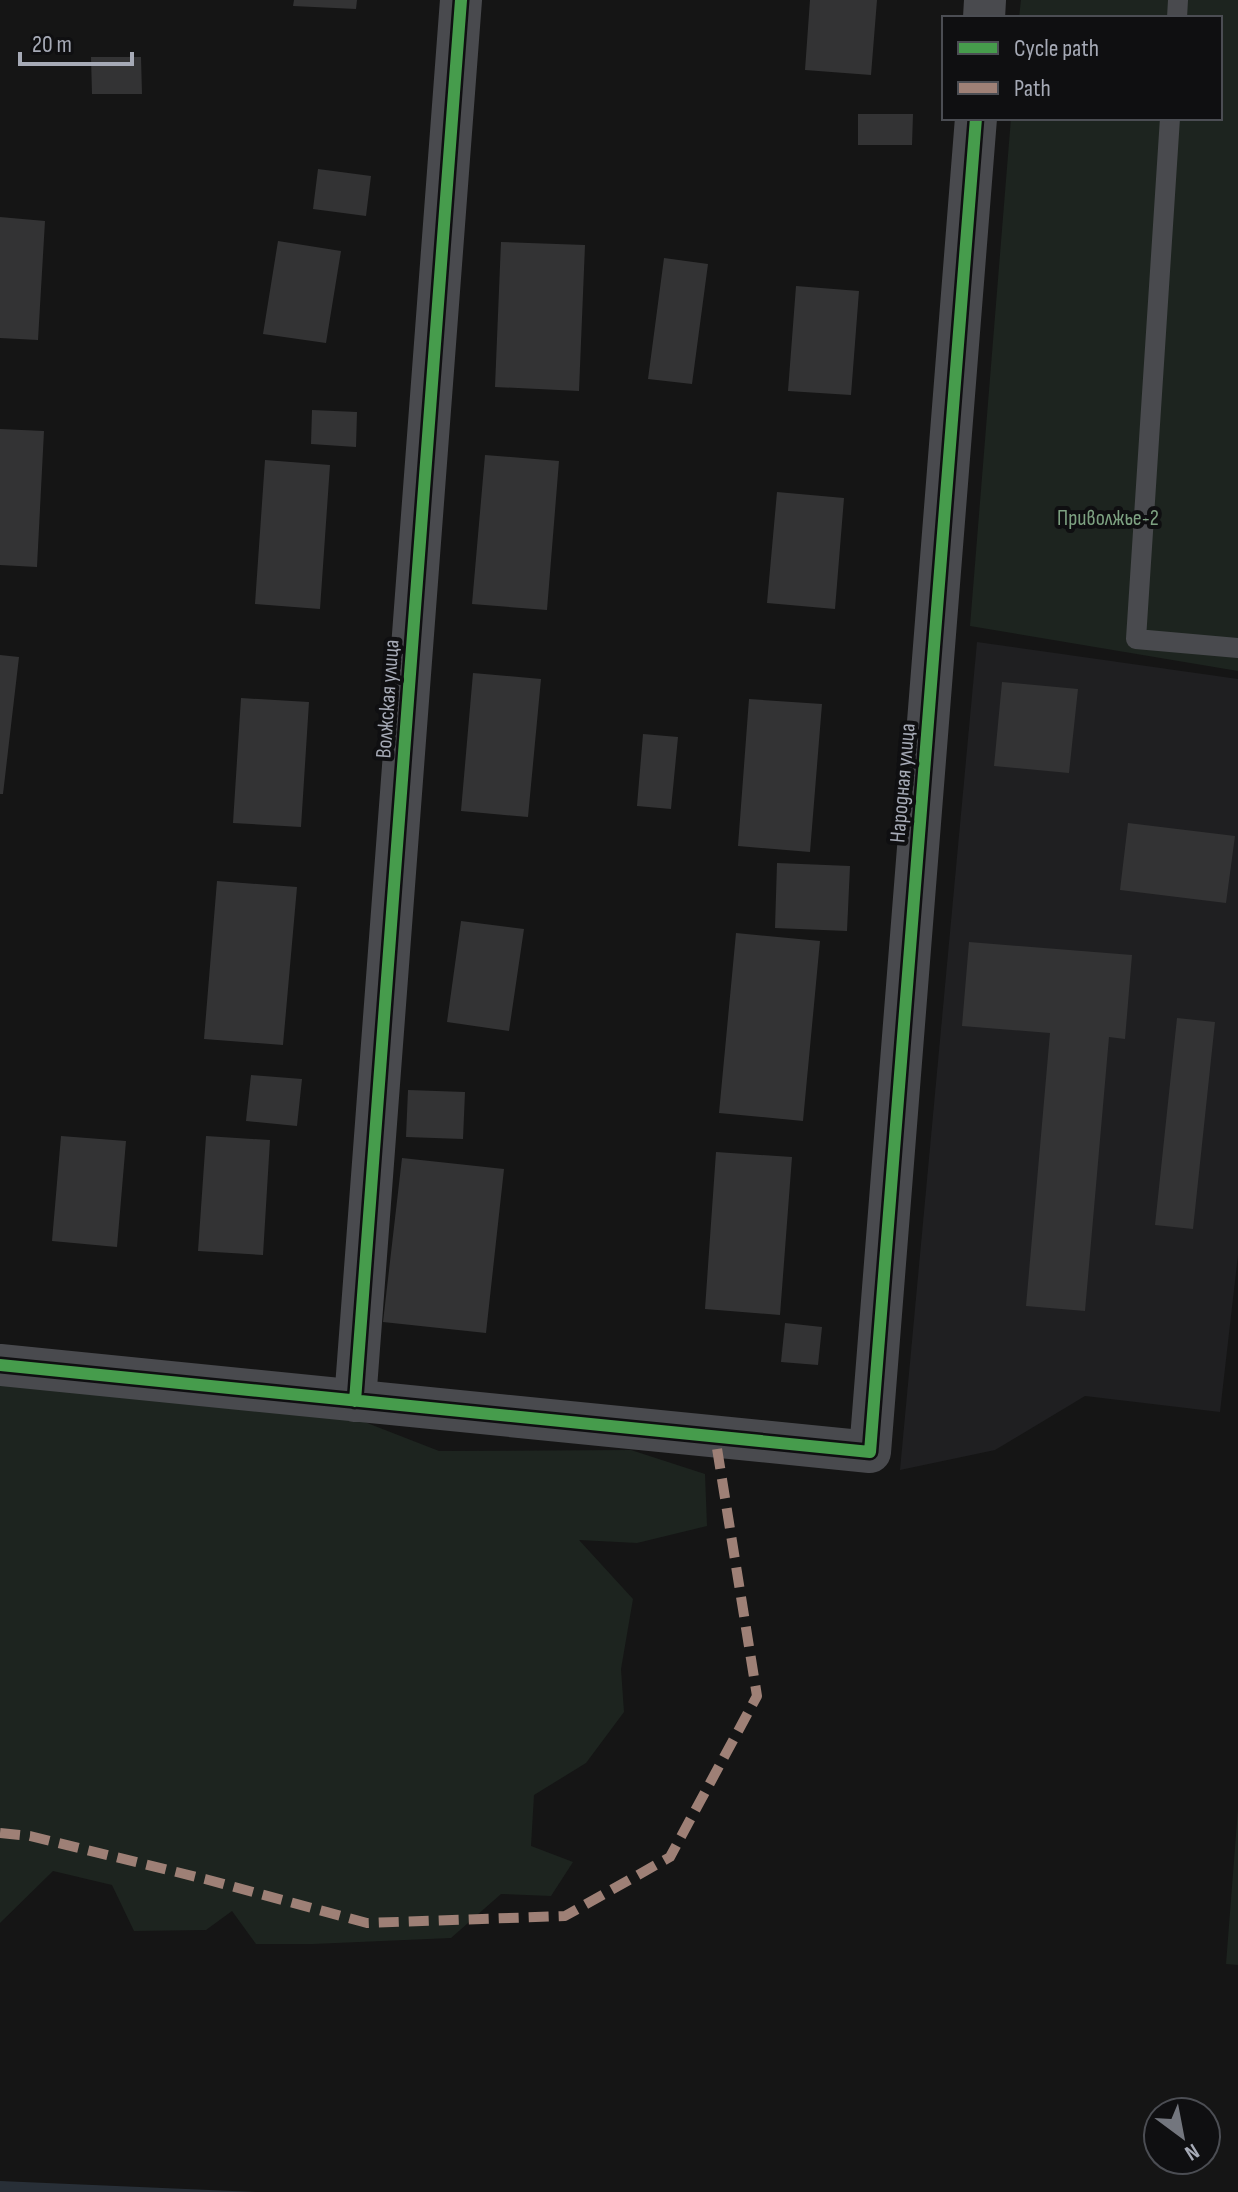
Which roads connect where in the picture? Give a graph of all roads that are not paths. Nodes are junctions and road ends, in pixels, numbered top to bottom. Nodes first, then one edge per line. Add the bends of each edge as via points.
1 (461, 0) edge
2 (976, 120) edge
3 (1170, 120) edge
4 (1238, 648) edge
5 (0, 1365) edge
6 (355, 1401) junction

1 - 6 street, Волжская улица
2 - 6 street, Народная улица via 870,1452
3 - 4 lane via 1136,639
5 - 6 street

